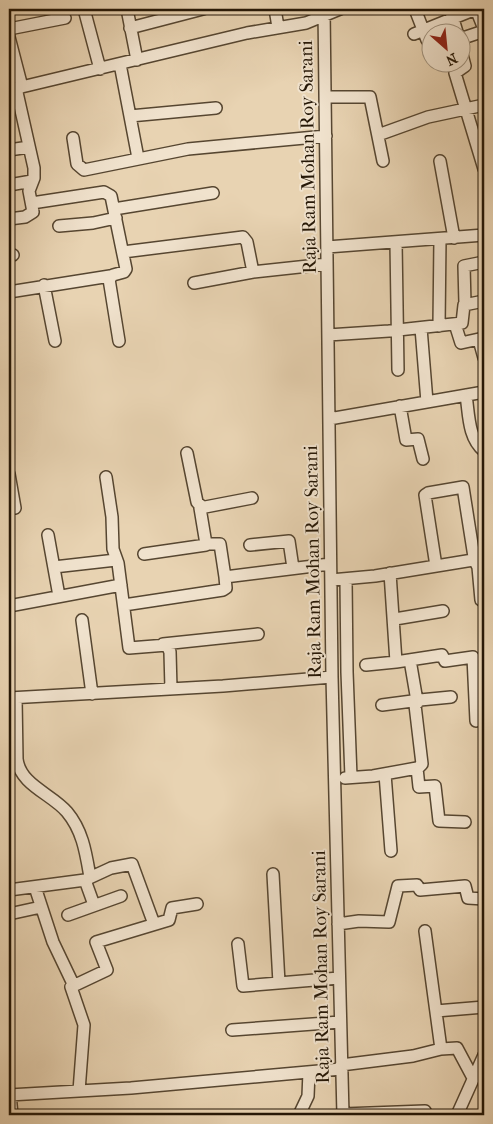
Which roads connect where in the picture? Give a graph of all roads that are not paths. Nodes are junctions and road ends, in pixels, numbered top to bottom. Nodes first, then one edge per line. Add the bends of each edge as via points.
1 (84, 9) edge
2 (127, 9) edge
3 (203, 9) edge
4 (275, 9) edge
5 (340, 9) edge
6 (415, 9) edge
7 (476, 9) edge
8 (324, 12) edge
9 (452, 14) edge
10 (65, 18) dead end
11 (278, 27) junction
12 (130, 28) junction
13 (9, 29) edge
14 (484, 30) edge
15 (470, 35) edge
16 (9, 37) edge
17 (137, 60) junction
18 (120, 64) junction
19 (100, 69) junction
20 (456, 72) edge
21 (16, 88) edge
22 (325, 97) junction
23 (484, 105) edge
24 (216, 108) dead end
25 (467, 109) junction
26 (130, 116) junction
27 (378, 135) junction
28 (326, 136) junction
29 (73, 138) dead end
30 (29, 147) junction
31 (9, 150) edge
32 (138, 158) junction
33 (383, 161) dead end
34 (440, 161) dead end
35 (484, 169) edge
36 (32, 182) junction
37 (9, 184) edge
38 (213, 193) dead end
39 (32, 203) junction
40 (115, 213) junction
41 (9, 219) edge
42 (60, 226) dead end
43 (484, 236) edge
44 (454, 238) junction
45 (440, 239) junction
46 (396, 242) junction
47 (327, 247) junction
48 (123, 252) junction
49 (484, 262) edge
50 (327, 264) junction
51 (253, 272) junction
52 (110, 276) junction
53 (194, 283) dead end
54 (44, 285) junction
55 (9, 292) edge
56 (484, 301) edge
57 (465, 304) junction
58 (455, 324) junction
59 (439, 326) junction
60 (421, 328) junction
61 (397, 330) junction
62 (328, 335) junction
63 (482, 338) edge
64 (55, 341) dead end
65 (119, 341) dead end
66 (484, 358) edge
67 (398, 370) dead end
68 (484, 392) edge
69 (466, 395) junction
70 (427, 402) junction
71 (400, 406) junction
72 (329, 419) junction
73 (484, 452) edge
74 (187, 453) dead end
75 (423, 458) dead end
76 (9, 474) edge
77 (106, 477) dead end
78 (252, 498) dead end
79 (201, 506) junction
80 (15, 508) dead end
81 (48, 536) dead end
82 (206, 545) junction
83 (250, 545) dead end
84 (144, 554) dead end
85 (474, 559) junction
86 (116, 560) junction
87 (330, 564) junction
88 (436, 566) junction
89 (54, 567) junction
90 (293, 568) junction
91 (390, 573) junction
92 (225, 576) junction
93 (346, 579) junction
94 (331, 580) junction
95 (121, 585) junction
96 (59, 596) junction
97 (484, 602) edge
98 (124, 605) junction
99 (9, 606) edge
100 (443, 611) dead end
101 (395, 619) junction
102 (82, 620) dead end
103 (258, 634) dead end
104 (163, 644) junction
105 (410, 660) junction
106 (396, 662) junction
107 (366, 665) dead end
108 (332, 677) junction
109 (171, 689) junction
110 (92, 694) junction
111 (451, 697) dead end
112 (12, 698) edge
113 (419, 701) junction
114 (382, 705) dead end
115 (476, 721) dead end
116 (13, 764) edge
117 (418, 768) junction
118 (385, 774) junction
119 (351, 777) junction
120 (334, 778) junction
121 (464, 822) dead end
122 (391, 851) dead end
123 (273, 874) dead end
124 (88, 879) junction
125 (35, 887) junction
126 (9, 890) edge
127 (121, 896) dead end
128 (484, 899) edge
129 (197, 904) dead end
130 (94, 905) junction
131 (41, 907) junction
132 (9, 914) edge
133 (68, 915) dead end
134 (154, 924) junction
135 (338, 924) junction
136 (425, 931) dead end
137 (238, 944) dead end
138 (339, 978) junction
139 (279, 983) junction
140 (74, 986) junction
141 (484, 1007) edge
142 (436, 1011) junction
143 (340, 1022) junction
144 (232, 1030) dead end
145 (441, 1048) junction
146 (484, 1055) edge
147 (341, 1067) junction
148 (309, 1072) junction
149 (473, 1078) junction
150 (79, 1091) junction
151 (9, 1094) edge
152 (12, 1115) edge
153 (299, 1115) edge
154 (343, 1115) edge
155 (427, 1115) edge
156 (457, 1115) edge

1 - 19 street
2 - 12 street
3 - 12 street
4 - 11 street
5 - 8 street
6 - 9 street via 421,35
7 - 9 street
7 - 14 street
8 - 11 street via 306,22
8 - 22 street, Raja Ram Mohan Roy Sarani
10 - 13 street
11 - 17 street
12 - 17 street
14 - 15 street
16 - 21 street
17 - 18 street
18 - 19 street
18 - 26 street
19 - 21 street
20 - 25 street
21 - 30 street
22 - 27 street via 370,97
22 - 28 street, Raja Ram Mohan Roy Sarani
23 - 25 street
24 - 26 street
25 - 27 street via 428,117
25 - 35 street
26 - 32 street
27 - 33 street
28 - 32 street via 213,146
28 - 47 street, Raja Ram Mohan Roy Sarani
29 - 32 street via 80,169
30 - 31 street
30 - 36 street via 34,174
34 - 44 street
36 - 37 street
36 - 39 street via 29,191
38 - 40 street
39 - 40 street via 104,192 111,196
39 - 41 street via 30,215
40 - 42 street via 93,223
40 - 48 street
43 - 44 street
44 - 45 street
45 - 46 street
45 - 59 street
46 - 47 street
46 - 61 street
47 - 50 street, Raja Ram Mohan Roy Sarani
48 - 51 street via 244,237
48 - 52 street via 124,272
49 - 57 street via 464,266
50 - 51 street
50 - 62 street, Raja Ram Mohan Roy Sarani
51 - 53 street
52 - 54 street
52 - 65 street
54 - 55 street
54 - 64 street
56 - 57 street
57 - 58 street via 464,321
58 - 59 street
58 - 63 street via 461,343
59 - 60 street
60 - 61 street
60 - 70 street
61 - 62 street
61 - 67 street
62 - 72 street, Raja Ram Mohan Roy Sarani
63 - 66 street
68 - 69 street
69 - 70 street
69 - 73 street via 473,438
70 - 71 street
71 - 72 street
71 - 75 street via 406,440 418,439
72 - 87 street, Raja Ram Mohan Roy Sarani
74 - 79 street via 197,502
76 - 80 street
77 - 86 street
78 - 79 street
79 - 82 street
81 - 89 street
82 - 84 street
82 - 92 street via 220,544
83 - 90 street via 289,541
85 - 88 street
85 - 88 street via 463,487 428,493 425,495
85 - 97 street
86 - 89 street
86 - 95 street
87 - 90 street
87 - 94 street, Raja Ram Mohan Roy Sarani
88 - 91 street
89 - 96 street
90 - 92 street
91 - 93 street
91 - 101 street
92 - 98 street via 226,588 223,590
93 - 94 street
93 - 119 street
94 - 108 street, Raja Ram Mohan Roy Sarani
95 - 96 street
95 - 98 street
96 - 99 street
98 - 104 street via 129,648
100 - 101 street
101 - 106 street
102 - 110 street
103 - 104 street
104 - 109 street via 169,648
105 - 106 street
105 - 113 street
105 - 115 street via 442,655 445,661 473,657
106 - 107 street
108 - 109 street
108 - 120 street, Raja Ram Mohan Roy Sarani
109 - 110 street
110 - 112 street
111 - 113 street
112 - 116 street
113 - 114 street
113 - 117 street via 414,708 422,764
116 - 124 street via 72,819 85,846
117 - 118 street
117 - 121 street via 419,788 435,787 439,822
118 - 119 street
118 - 122 street
119 - 120 street
120 - 135 street, Raja Ram Mohan Roy Sarani
123 - 139 street
124 - 125 street
124 - 130 street
124 - 134 street via 111,868 132,864
125 - 126 street
125 - 131 street
127 - 130 street
128 - 135 street via 468,898 465,886 420,890 417,886 398,886 389,922 358,920
129 - 134 street via 171,909 170,919
130 - 133 street
131 - 132 street
131 - 140 street via 58,955
134 - 140 street via 97,941 107,970
135 - 138 street, Raja Ram Mohan Roy Sarani
136 - 142 street
137 - 139 street via 242,986
138 - 139 street
138 - 143 street, Raja Ram Mohan Roy Sarani
140 - 150 street via 71,988 84,1025
141 - 142 street
142 - 145 street
143 - 144 street
143 - 147 street, Raja Ram Mohan Roy Sarani
145 - 147 street via 413,1056
145 - 149 street via 457,1048
146 - 149 street
147 - 148 street
147 - 154 street, Raja Ram Mohan Roy Sarani
148 - 150 street
148 - 153 street via 308,1096
149 - 156 street
150 - 151 street
151 - 152 street
154 - 155 street via 425,1111

